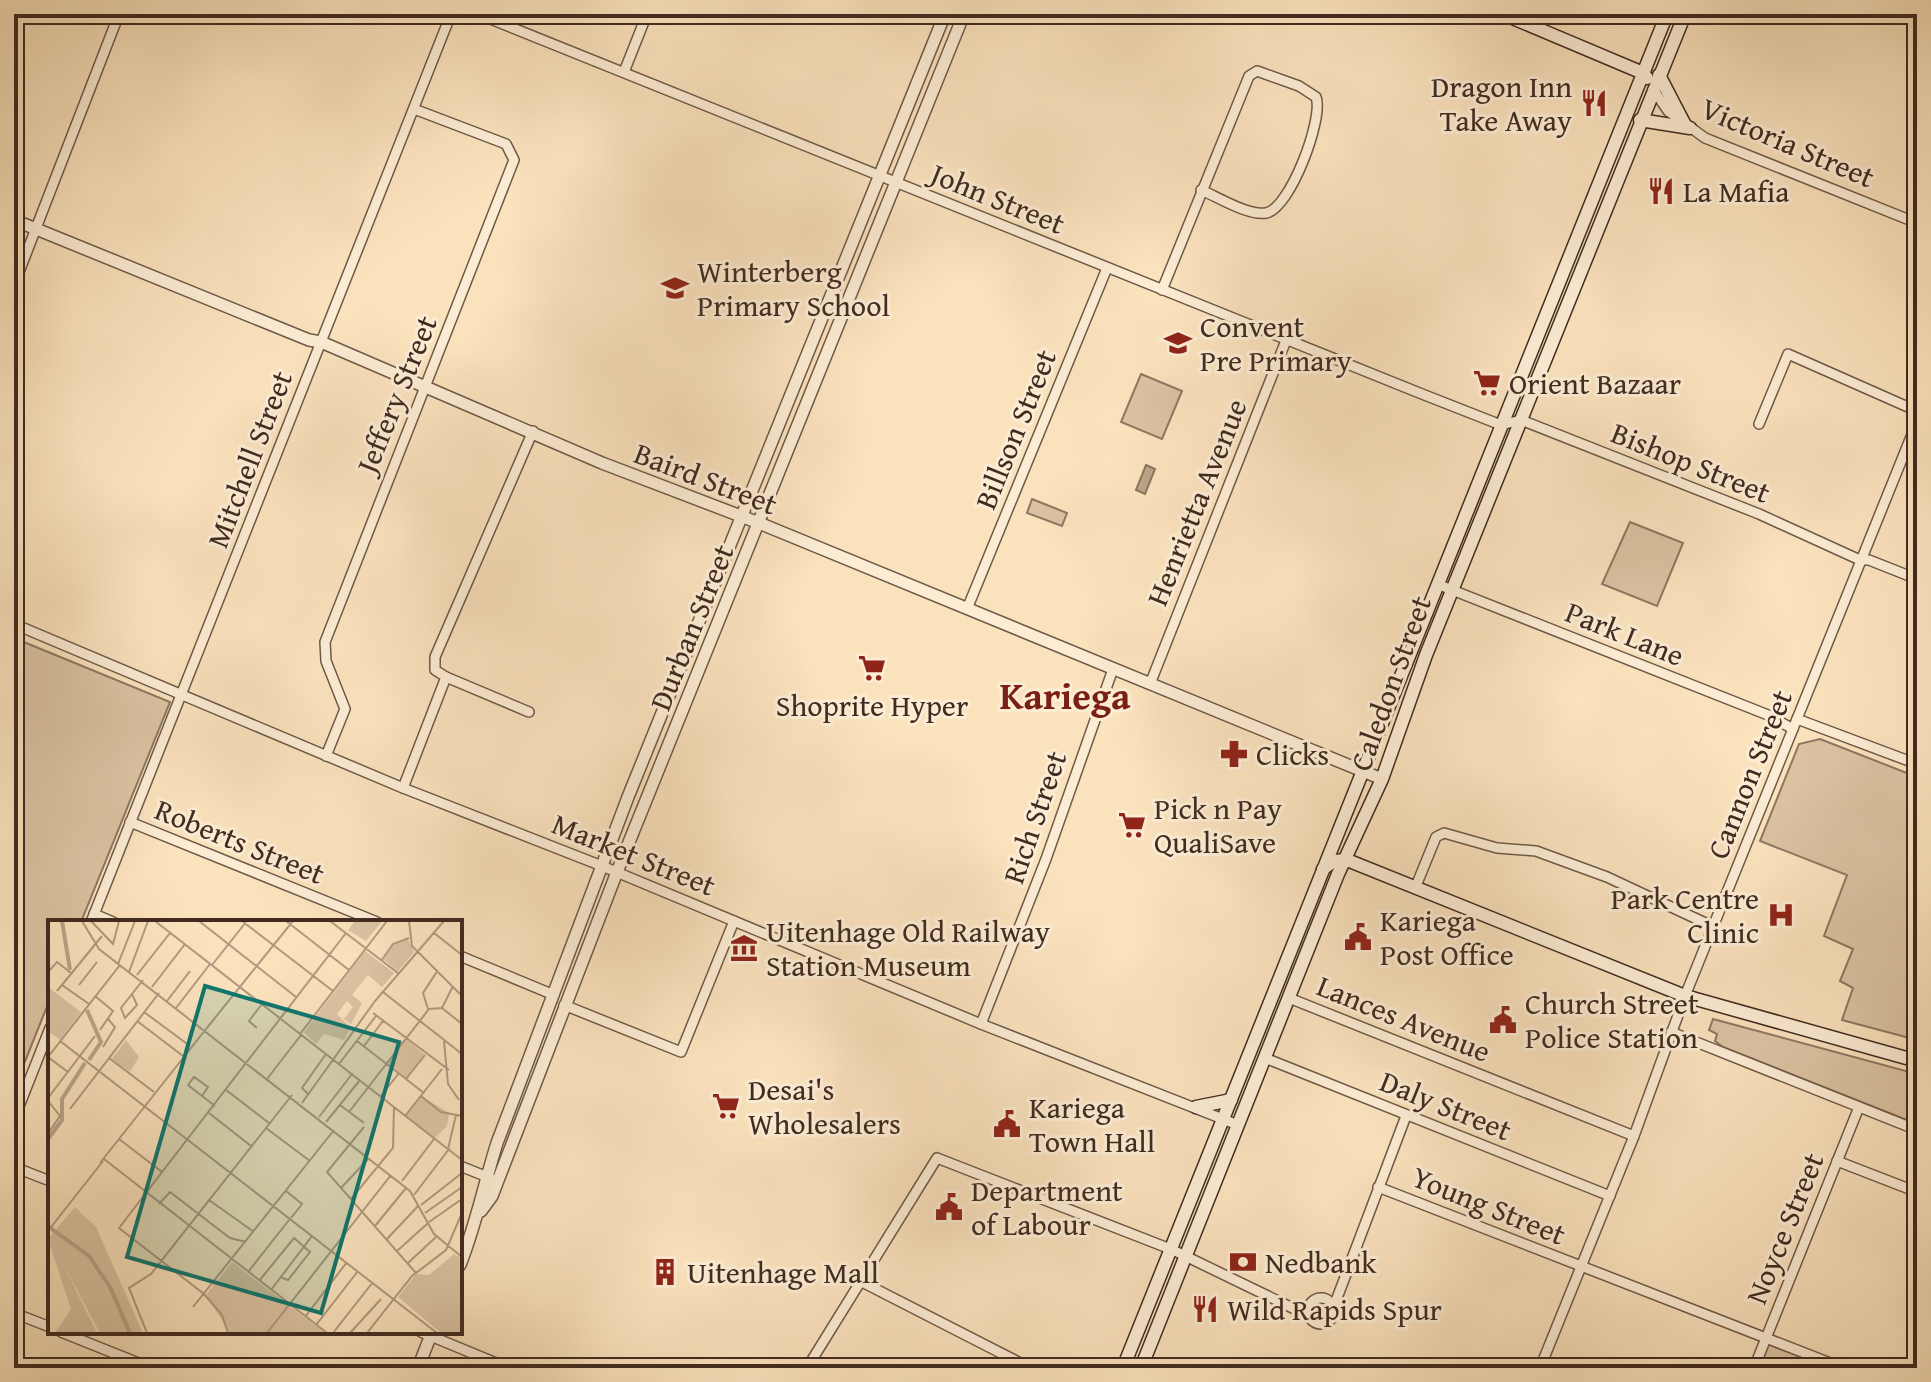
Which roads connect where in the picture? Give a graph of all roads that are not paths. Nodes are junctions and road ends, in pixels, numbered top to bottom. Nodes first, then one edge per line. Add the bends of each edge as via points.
1 (119, 14) edge
2 (451, 14) edge
3 (478, 14) edge
4 (647, 14) edge
5 (945, 14) edge
6 (964, 14) edge
7 (1667, 14) edge
8 (1685, 14) edge
9 (1510, 15) edge
10 (624, 72) junction
11 (1643, 73) junction
12 (1659, 75) junction
13 (1653, 88) junction
14 (414, 109) junction
15 (1640, 120) junction
16 (1687, 126) junction
17 (880, 175) junction
18 (896, 183) junction
19 (1201, 190) junction
20 (14, 220) edge
21 (1917, 223) edge
22 (36, 228) junction
23 (1107, 268) junction
24 (14, 285) edge
25 (1162, 290) junction
26 (1287, 338) junction
27 (321, 342) junction
28 (426, 387) junction
29 (1917, 411) edge
30 (1521, 420) junction
31 (1917, 422) edge
32 (1759, 424) dead end
33 (1501, 425) junction
34 (533, 431) junction
35 (742, 517) junction
36 (759, 523) junction
37 (1860, 560) junction
38 (1917, 579) edge
39 (1437, 584) junction
40 (1452, 590) junction
41 (967, 609) junction
42 (14, 624) edge
43 (1113, 669) junction
44 (446, 677) junction
45 (1150, 684) junction
46 (184, 694) junction
47 (529, 712) dead end
48 (1795, 724) junction
49 (326, 756) junction
50 (1917, 764) edge
51 (1362, 772) junction
52 (1382, 779) junction
53 (403, 788) junction
54 (130, 822) junction
55 (1336, 837) junction
56 (1347, 860) junction
57 (602, 866) junction
58 (1323, 869) junction
59 (617, 872) junction
60 (1416, 886) junction
61 (92, 918) edge
62 (372, 920) edge
63 (734, 921) junction
64 (1714, 927) junction
65 (462, 957) edge
66 (554, 995) junction
67 (1685, 996) junction
68 (1289, 998) junction
69 (564, 1005) junction
70 (981, 1024) junction
71 (1671, 1032) junction
72 (48, 1033) edge
73 (1265, 1058) junction
74 (1917, 1061) edge
75 (1231, 1100) junction
76 (1196, 1107) junction
77 (1859, 1107) junction
78 (1406, 1116) junction
79 (1224, 1118) junction
80 (14, 1119) edge
81 (1238, 1125) junction
82 (1917, 1130) edge
83 (1634, 1136) junction
84 (1837, 1161) junction
85 (14, 1167) edge
86 (462, 1167) edge
87 (492, 1179) junction
88 (48, 1180) edge
89 (1378, 1187) junction
90 (1917, 1192) edge
91 (1610, 1196) junction
92 (1178, 1254) junction
93 (462, 1260) edge
94 (1582, 1268) junction
95 (860, 1281) junction
96 (1340, 1282) junction
97 (1322, 1297) junction
98 (1312, 1301) junction
99 (1284, 1304) junction
100 (1334, 1306) junction
101 (14, 1313) edge
102 (1309, 1316) junction
103 (48, 1326) edge
104 (66, 1334) edge
105 (428, 1334) edge
106 (430, 1334) edge
107 (1766, 1337) junction
108 (151, 1368) edge
109 (418, 1368) edge
110 (508, 1368) edge
111 (807, 1368) edge
112 (1030, 1368) edge
113 (1123, 1368) edge
114 (1141, 1368) edge
115 (1540, 1368) edge
116 (1754, 1368) edge
117 (1843, 1368) edge

1 - 22 street
2 - 14 street, Mitchell Street
3 - 10 street, John Street
4 - 10 street
5 - 17 street, Durban Street
6 - 18 street, Durban Street
7 - 11 main road, Caledon Street
8 - 12 main road, Caledon Street
9 - 11 main road
10 - 17 street, John Street
11 - 13 main road
11 - 33 main road, Caledon Street
12 - 13 main road, Caledon Street
12 - 16 main road
13 - 15 main road, Caledon Street
13 - 16 street, Victoria Street
14 - 27 street, Mitchell Street
14 - 28 street, Jeffery Street via 506,144 514,158
15 - 16 main road
15 - 30 main road, Caledon Street
16 - 21 street, Victoria Street via 1705,138
17 - 18 street, John Street
17 - 35 street, Durban Street
18 - 23 street, John Street
18 - 36 street, Durban Street
19 - 19 street via 1259,213 1277,209 1318,121 1316,97 1290,82 1251,74
19 - 25 street
20 - 22 street, Baird Street
22 - 24 street
22 - 27 street, Baird Street
23 - 25 street, John Street
23 - 41 street, Billson Street
25 - 26 street, John Street
26 - 33 street, John Street
26 - 45 street, Henrietta Avenue
27 - 28 street, Baird Street
27 - 46 street, Mitchell Street
28 - 34 street, Baird Street
28 - 49 street, Jeffery Street via 325,642 326,661 345,709
29 - 32 street via 1788,354
30 - 33 street
30 - 37 street, Bishop Street
30 - 40 main road, Caledon Street
31 - 37 street, Cannon Street
33 - 39 main road, Caledon Street
34 - 35 street, Baird Street
34 - 44 street via 433,662 436,672
35 - 36 street, Baird Street
35 - 57 street, Durban Street
36 - 41 street, Baird Street
36 - 59 street, Durban Street
37 - 38 street, Bishop Street
37 - 48 street, Cannon Street
39 - 40 street, Park Lane
39 - 51 main road, Caledon Street
40 - 48 street, Park Lane
40 - 52 main road, Caledon Street
41 - 43 street, Baird Street
42 - 46 street, Market Street
43 - 45 street, Baird Street
43 - 70 street, Rich Street
44 - 47 street
44 - 53 street
45 - 51 street, Baird Street
46 - 49 street, Market Street
46 - 54 street, Mitchell Street
48 - 50 street, Park Lane
48 - 64 street, Cannon Street
49 - 53 street, Market Street
51 - 52 street, Baird Street
51 - 55 main road, Caledon Street
52 - 56 main road, Caledon Street
53 - 57 street, Market Street
54 - 61 street, Mitchell Street
54 - 62 street, Roberts Street
55 - 56 main road
55 - 58 main road, Caledon Street
56 - 58 main road
56 - 60 main road
56 - 68 main road, Caledon Street
57 - 59 street, Market Street
57 - 66 street, Durban Street
58 - 75 main road, Caledon Street
59 - 63 street, Market Street
59 - 69 street, Durban Street
60 - 64 street via 1436,837 1444,833 1497,848 1536,851
60 - 67 main road
63 - 69 street via 681,1052
63 - 70 street, Market Street
64 - 67 street, Cannon Street
65 - 66 street
66 - 87 street, Durban Street
67 - 71 street, Cannon Street
67 - 74 main road
68 - 73 main road, Caledon Street
68 - 83 street, Lances Avenue
69 - 87 street, Durban Street
70 - 76 street, Market Street
71 - 77 street
71 - 83 street, Cannon Street
72 - 80 street
73 - 78 street, Daly Street
73 - 81 main road, Caledon Street
75 - 76 main road
75 - 79 main road, Caledon Street
76 - 79 street, Market Street
77 - 82 street
77 - 84 street, Noyce Street
78 - 89 street
78 - 91 street, Daly Street
79 - 81 street, Market Street
79 - 92 main road, Caledon Street
81 - 92 main road, Caledon Street
83 - 91 street, Cannon Street
84 - 90 street
84 - 107 street, Noyce Street
85 - 88 street
86 - 87 street
87 - 93 street, Durban Street
89 - 94 street, Young Street
89 - 96 street
91 - 94 street, Cannon Street
92 - 95 street via 937,1158
92 - 99 street
92 - 113 main road, Caledon Street
92 - 114 main road, Caledon Street
94 - 107 street, Young Street
94 - 115 street, Cannon Street
95 - 111 street
95 - 112 street
96 - 97 street
96 - 100 street
97 - 98 street
97 - 100 street
98 - 99 street
98 - 102 street
99 - 102 street
100 - 102 street via 1326,1323
101 - 103 street
104 - 108 street
105 - 109 street
106 - 110 street
107 - 116 street, Noyce Street
107 - 117 street, Young Street

